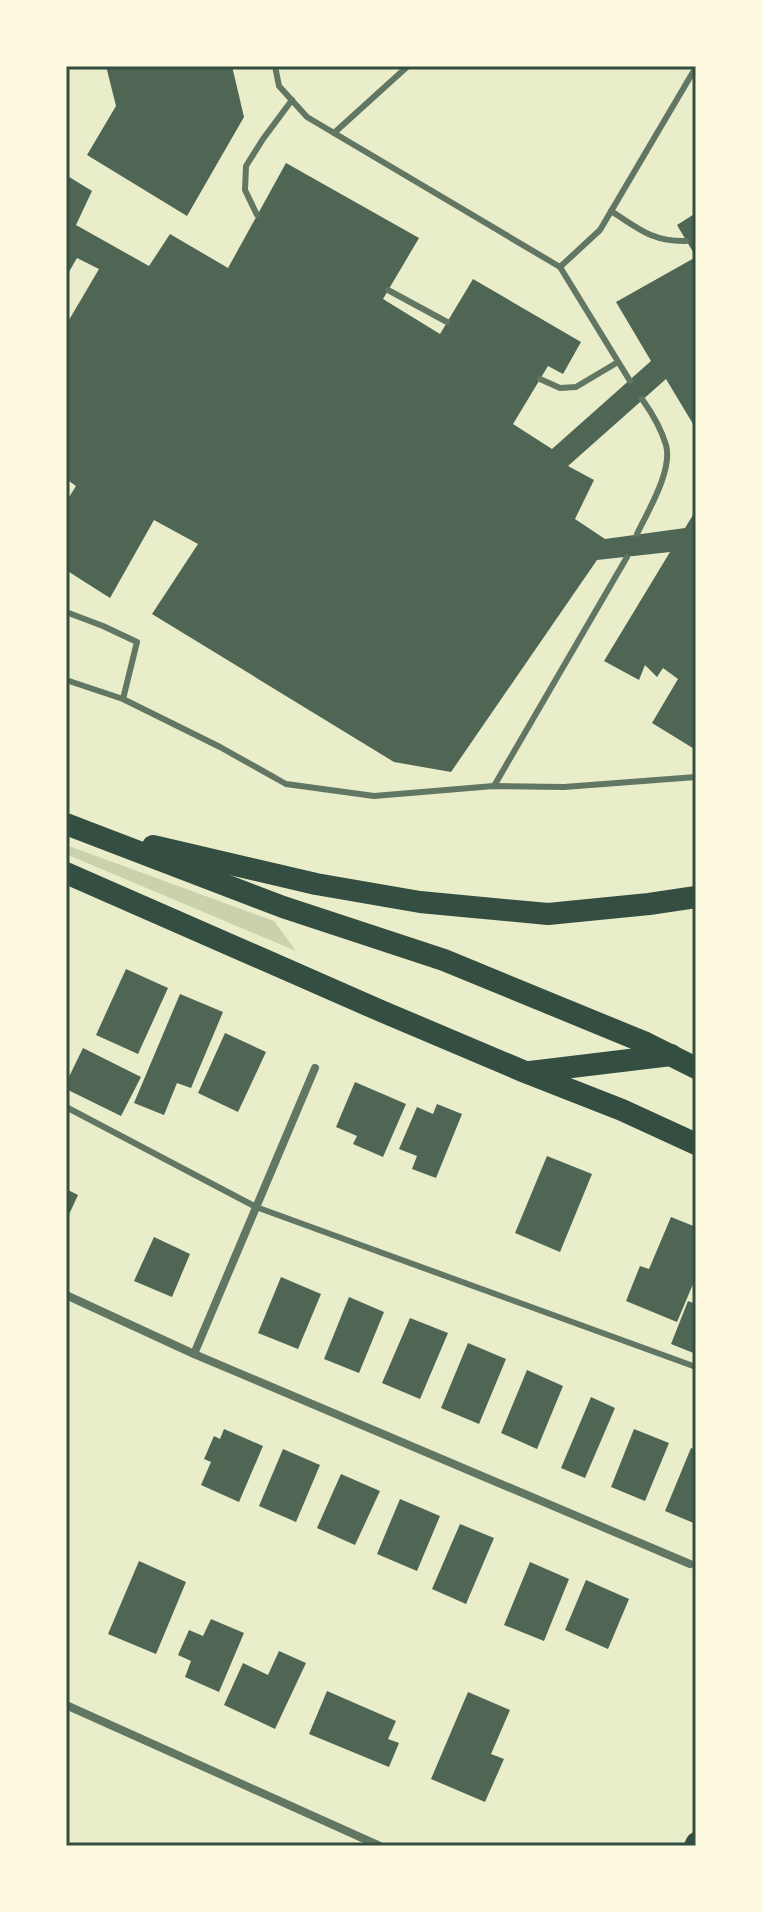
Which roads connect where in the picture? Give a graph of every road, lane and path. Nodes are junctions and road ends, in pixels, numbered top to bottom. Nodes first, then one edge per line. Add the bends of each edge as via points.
1 (275, 66) edge
2 (408, 66) edge
3 (696, 67) edge
4 (292, 100) junction
5 (334, 133) junction
6 (611, 211) junction
7 (257, 215) dead end
8 (686, 241) dead end
9 (560, 267) junction
10 (388, 290) dead end
11 (447, 322) dead end
12 (618, 362) junction
13 (540, 379) dead end
14 (630, 381) dead end
15 (642, 399) dead end
16 (637, 534) dead end
17 (627, 557) dead end
18 (66, 612) edge
19 (66, 680) edge
20 (123, 699) junction
21 (696, 777) edge
22 (494, 786) junction
23 (69, 825) edge
24 (66, 873) edge
25 (696, 897) edge
26 (696, 1053) edge
27 (671, 1055) junction
28 (315, 1068) dead end
29 (696, 1068) edge
30 (525, 1072) junction
31 (66, 1107) edge
32 (696, 1144) edge
33 (256, 1207) junction
34 (66, 1295) edge
35 (194, 1354) junction
36 (696, 1367) edge
37 (690, 1564) dead end
38 (66, 1705) edge
39 (380, 1846) edge

1 - 4 lane via 279,86
2 - 5 lane
3 - 6 lane
4 - 5 lane via 307,117
4 - 7 lane via 246,166 245,190
5 - 9 lane
6 - 8 lane via 647,235
6 - 9 lane via 600,230
9 - 12 lane
10 - 11 lane
12 - 13 lane via 576,387 560,388
12 - 14 lane
15 - 16 lane via 667,448 663,479
17 - 22 lane
18 - 20 lane via 137,642
19 - 20 lane
20 - 22 lane via 286,784 374,796
21 - 22 lane via 564,787
23 - 25 highway via 316,884 420,902 548,914
23 - 27 highway via 283,907 444,960
24 - 30 highway
26 - 27 highway
27 - 29 highway
27 - 30 highway
28 - 33 street
30 - 32 highway
31 - 33 lane
33 - 35 street
33 - 36 lane
34 - 35 street
35 - 37 street
38 - 39 street

